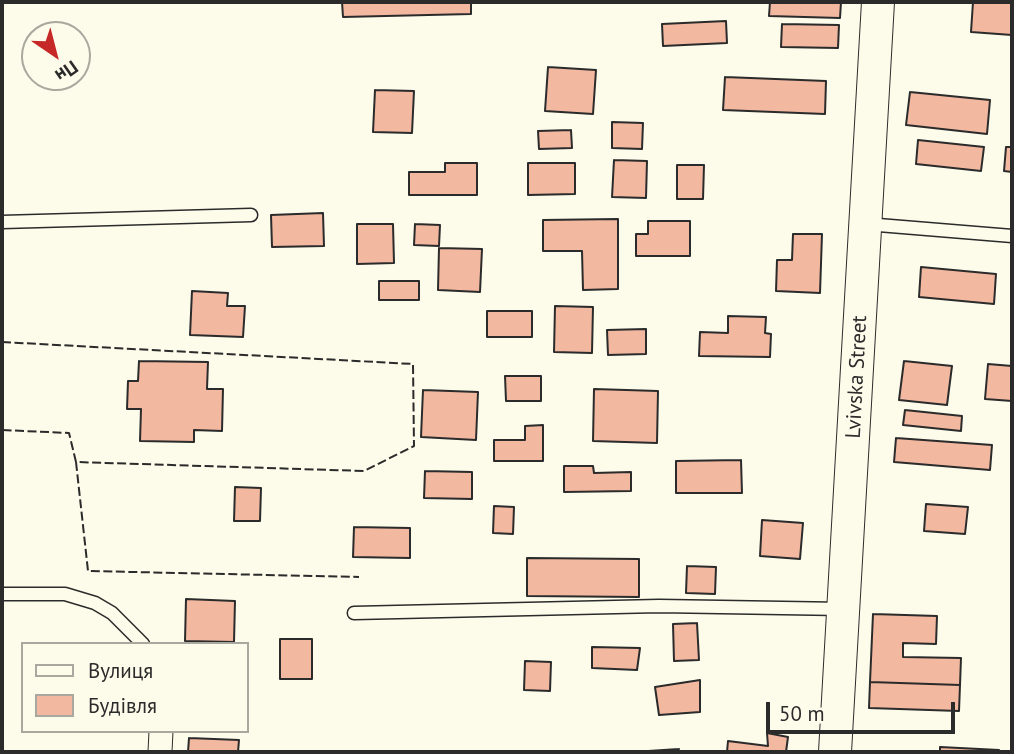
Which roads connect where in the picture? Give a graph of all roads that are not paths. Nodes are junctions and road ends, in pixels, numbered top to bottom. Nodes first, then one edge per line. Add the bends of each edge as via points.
1 (878, 2) edge
2 (251, 215) dead end
3 (2, 222) edge
4 (865, 224) junction
5 (1012, 236) edge
6 (2, 594) edge
7 (844, 609) junction
8 (354, 613) dead end
9 (141, 642) edge
10 (161, 733) edge
11 (160, 752) edge
12 (835, 752) edge

1 - 4 main road, Lvivska Street
2 - 3 lane
4 - 5 lane
4 - 7 main road, Lvivska Street
6 - 9 lane via 65,594 95,603
7 - 8 lane via 659,606
7 - 12 main road, Lvivska Street
10 - 11 street

